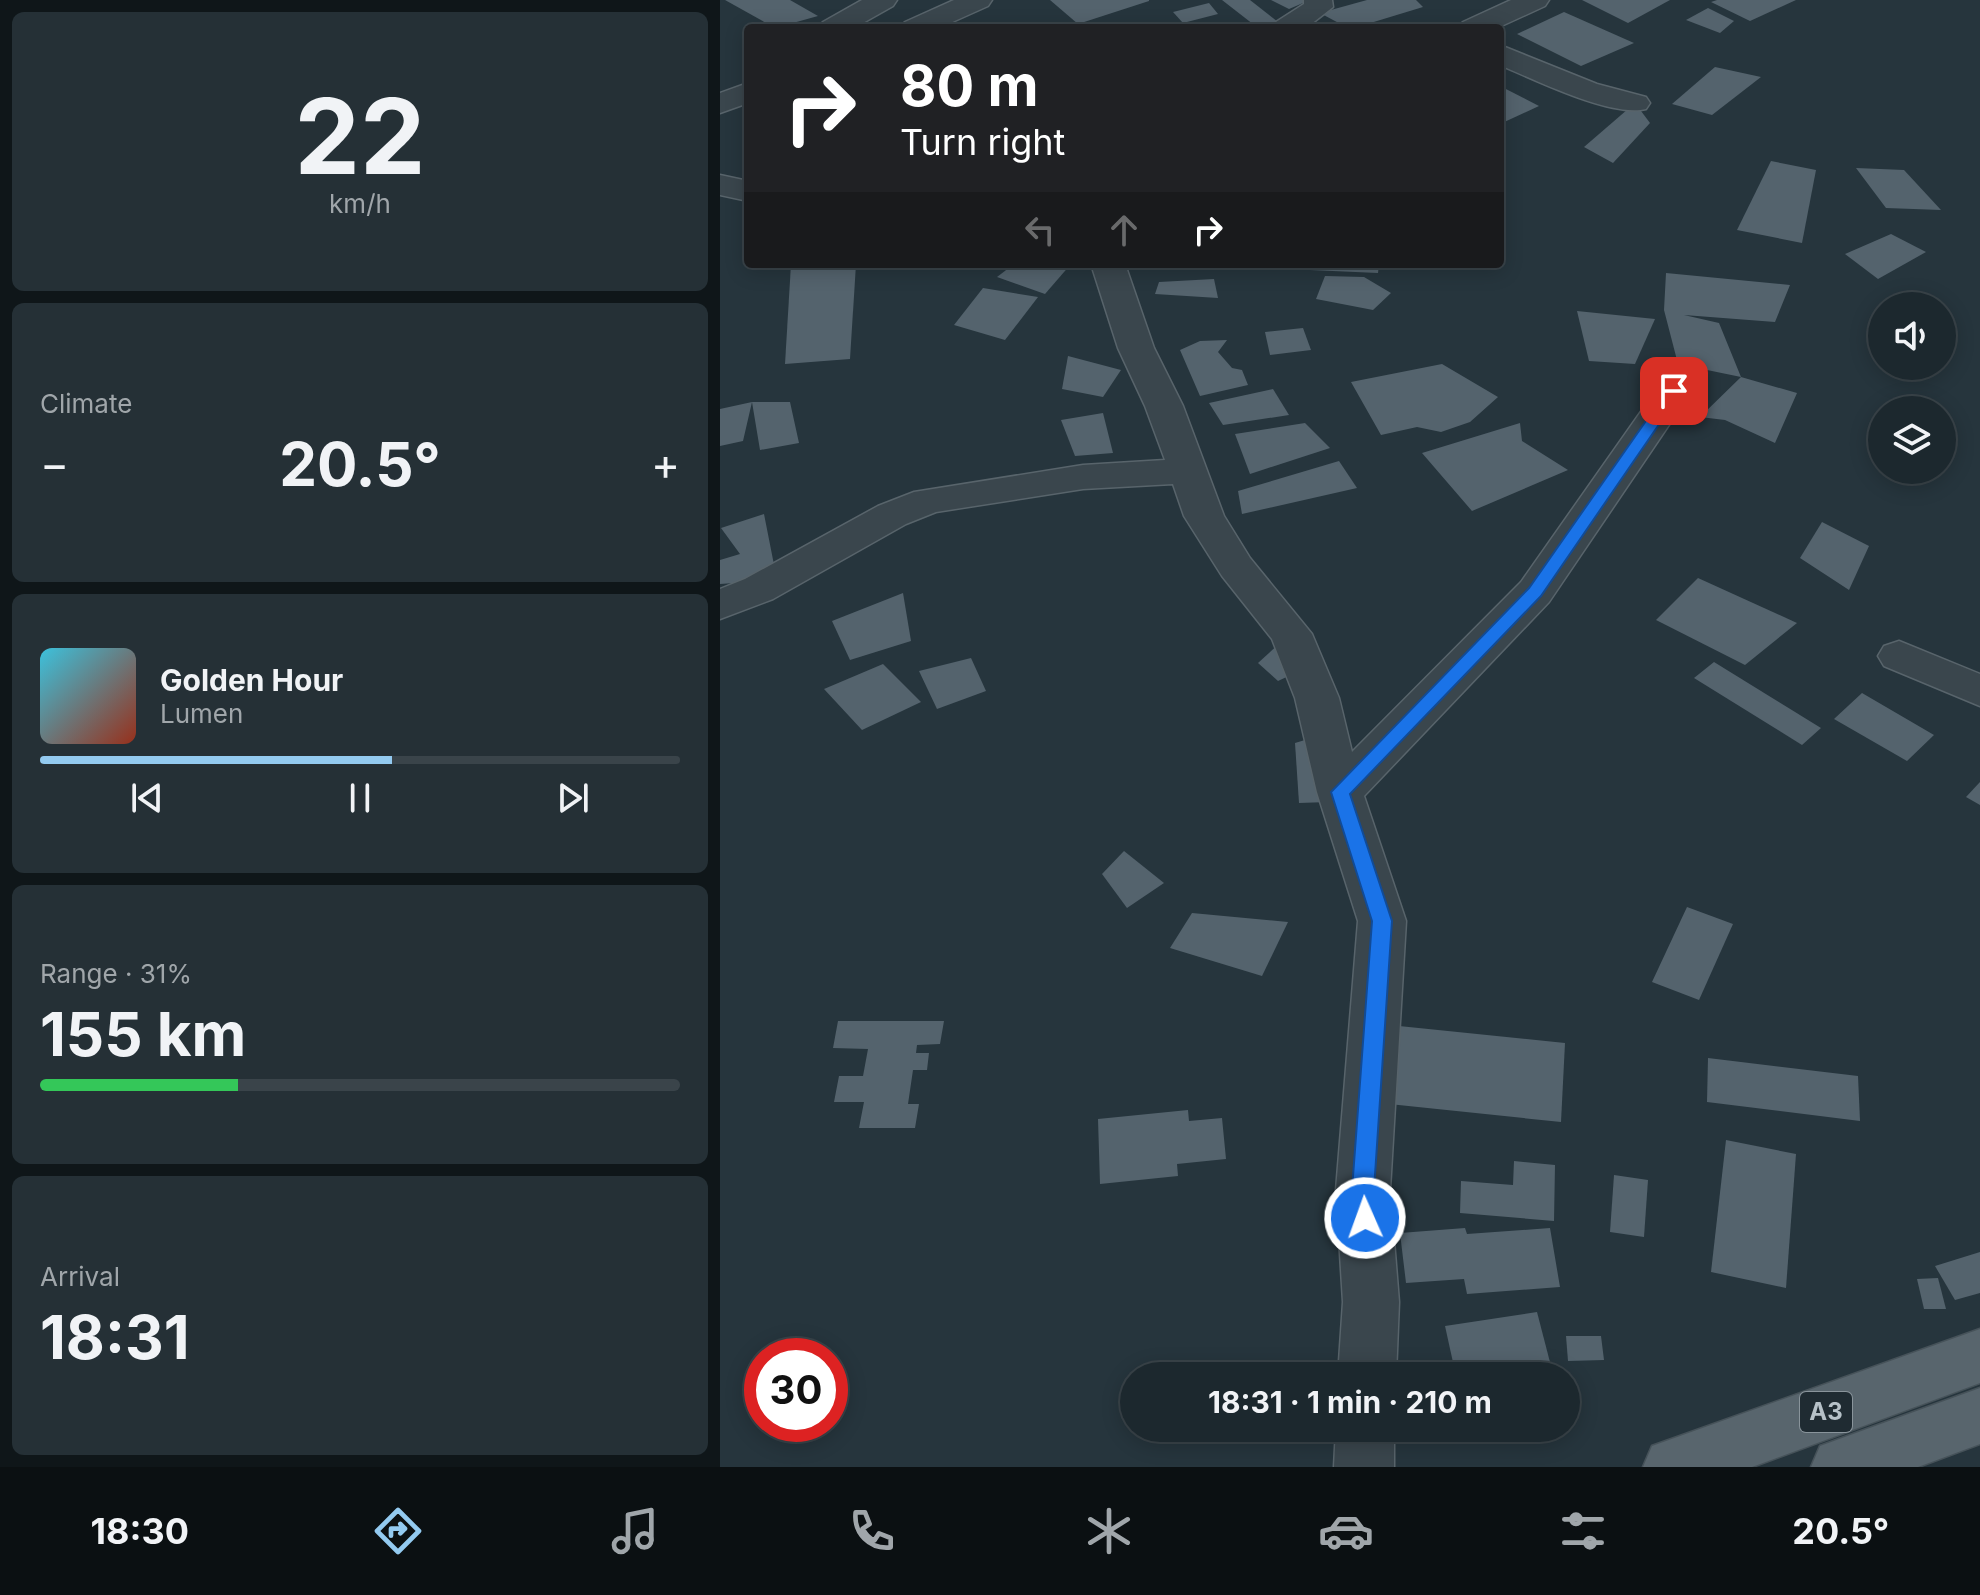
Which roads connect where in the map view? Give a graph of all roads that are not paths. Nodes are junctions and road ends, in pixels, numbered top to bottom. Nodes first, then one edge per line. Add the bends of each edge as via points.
1 (883, 0) edge
2 (978, 0) edge
3 (1318, 0) edge
4 (1535, 0) edge
5 (840, 24) edge
6 (924, 24) edge
7 (1292, 24) edge
8 (1482, 24) edge
9 (1504, 56) edge
10 (1635, 103) dead end
11 (720, 185) edge
12 (744, 190) edge
13 (1109, 268) edge
14 (1674, 391) dead end
15 (1187, 471) junction
16 (720, 605) edge
17 (1899, 656) dead end
18 (1980, 691) edge
19 (1340, 792) junction
20 (1980, 1356) edge
21 (1368, 1362) edge
22 (1980, 1416) edge
23 (1365, 1442) edge
24 (1364, 1467) edge
25 (1673, 1467) edge
26 (1841, 1467) edge

1 - 5 street
2 - 6 street
3 - 7 street via 1319,7
4 - 8 street
9 - 10 street via 1586,90
11 - 12 street
13 - 15 street
14 - 19 street via 1535,592
15 - 16 street via 1083,477 928,501
15 - 19 street via 1204,516 1236,567 1291,634 1317,698
17 - 18 street
19 - 21 street via 1382,921 1363,1190 1371,1302
20 - 25 main road, A3
22 - 26 main road, A3
23 - 24 street

